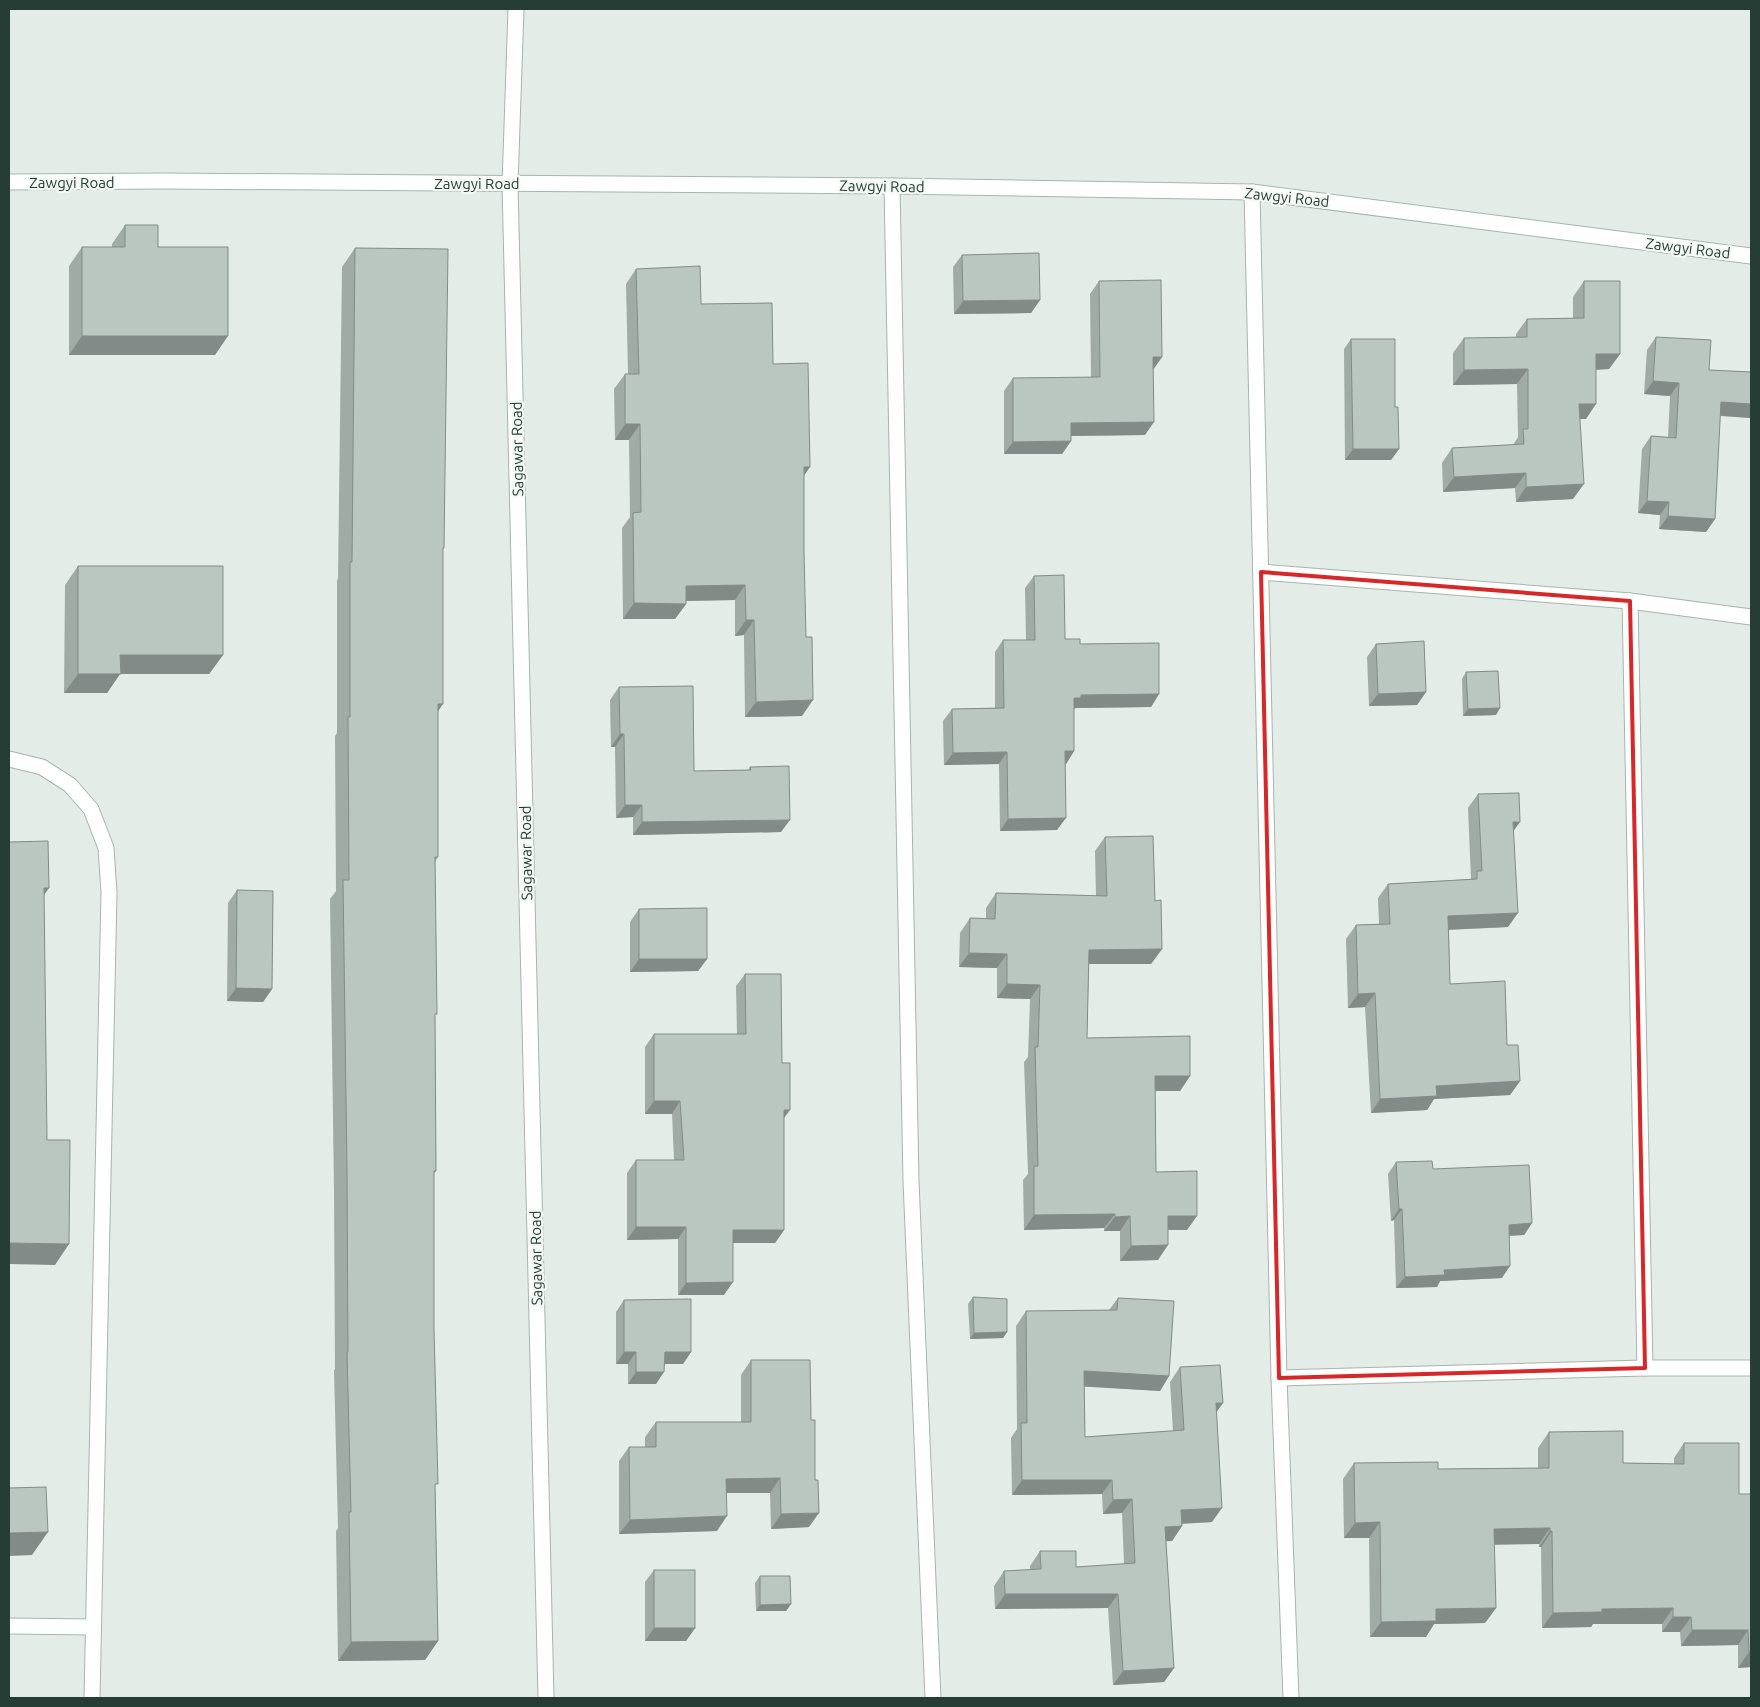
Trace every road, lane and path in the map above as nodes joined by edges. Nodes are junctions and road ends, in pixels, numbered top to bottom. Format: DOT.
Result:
graph roads {
  1 [pos="516,9"];
  2 [pos="9,182"];
  3 [pos="510,184"];
  4 [pos="892,186"];
  5 [pos="1252,192"];
  6 [pos="1751,256"];
  7 [pos="1261,572"];
  8 [pos="1630,601"];
  9 [pos="1751,617"];
  10 [pos="9,759"];
  11 [pos="1645,1368"];
  12 [pos="1751,1368"];
  13 [pos="1278,1378"];
  14 [pos="9,1626"];
  15 [pos="93,1627"];
  16 [pos="92,1698"];
  17 [pos="546,1698"];
  18 [pos="933,1698"];
  19 [pos="1291,1698"];
  1 -- 3 [label="street, Sagawar Road"];
  2 -- 3 [label="street, Zawgyi Road"];
  3 -- 4 [label="street, Zawgyi Road"];
  3 -- 17 [label="street, Sagawar Road"];
  4 -- 5 [label="street, Zawgyi Road"];
  4 -- 18 [label="street"];
  5 -- 6 [label="street, Zawgyi Road"];
  5 -- 7 [label="street"];
  7 -- 8 [label="street"];
  7 -- 13 [label="street"];
  8 -- 9 [label="street"];
  8 -- 11 [label="street"];
  10 -- 15 [label="street"];
  11 -- 12 [label="street"];
  11 -- 13 [label="street"];
  13 -- 19 [label="street"];
  14 -- 15 [label="street"];
  15 -- 16 [label="street"];
}
